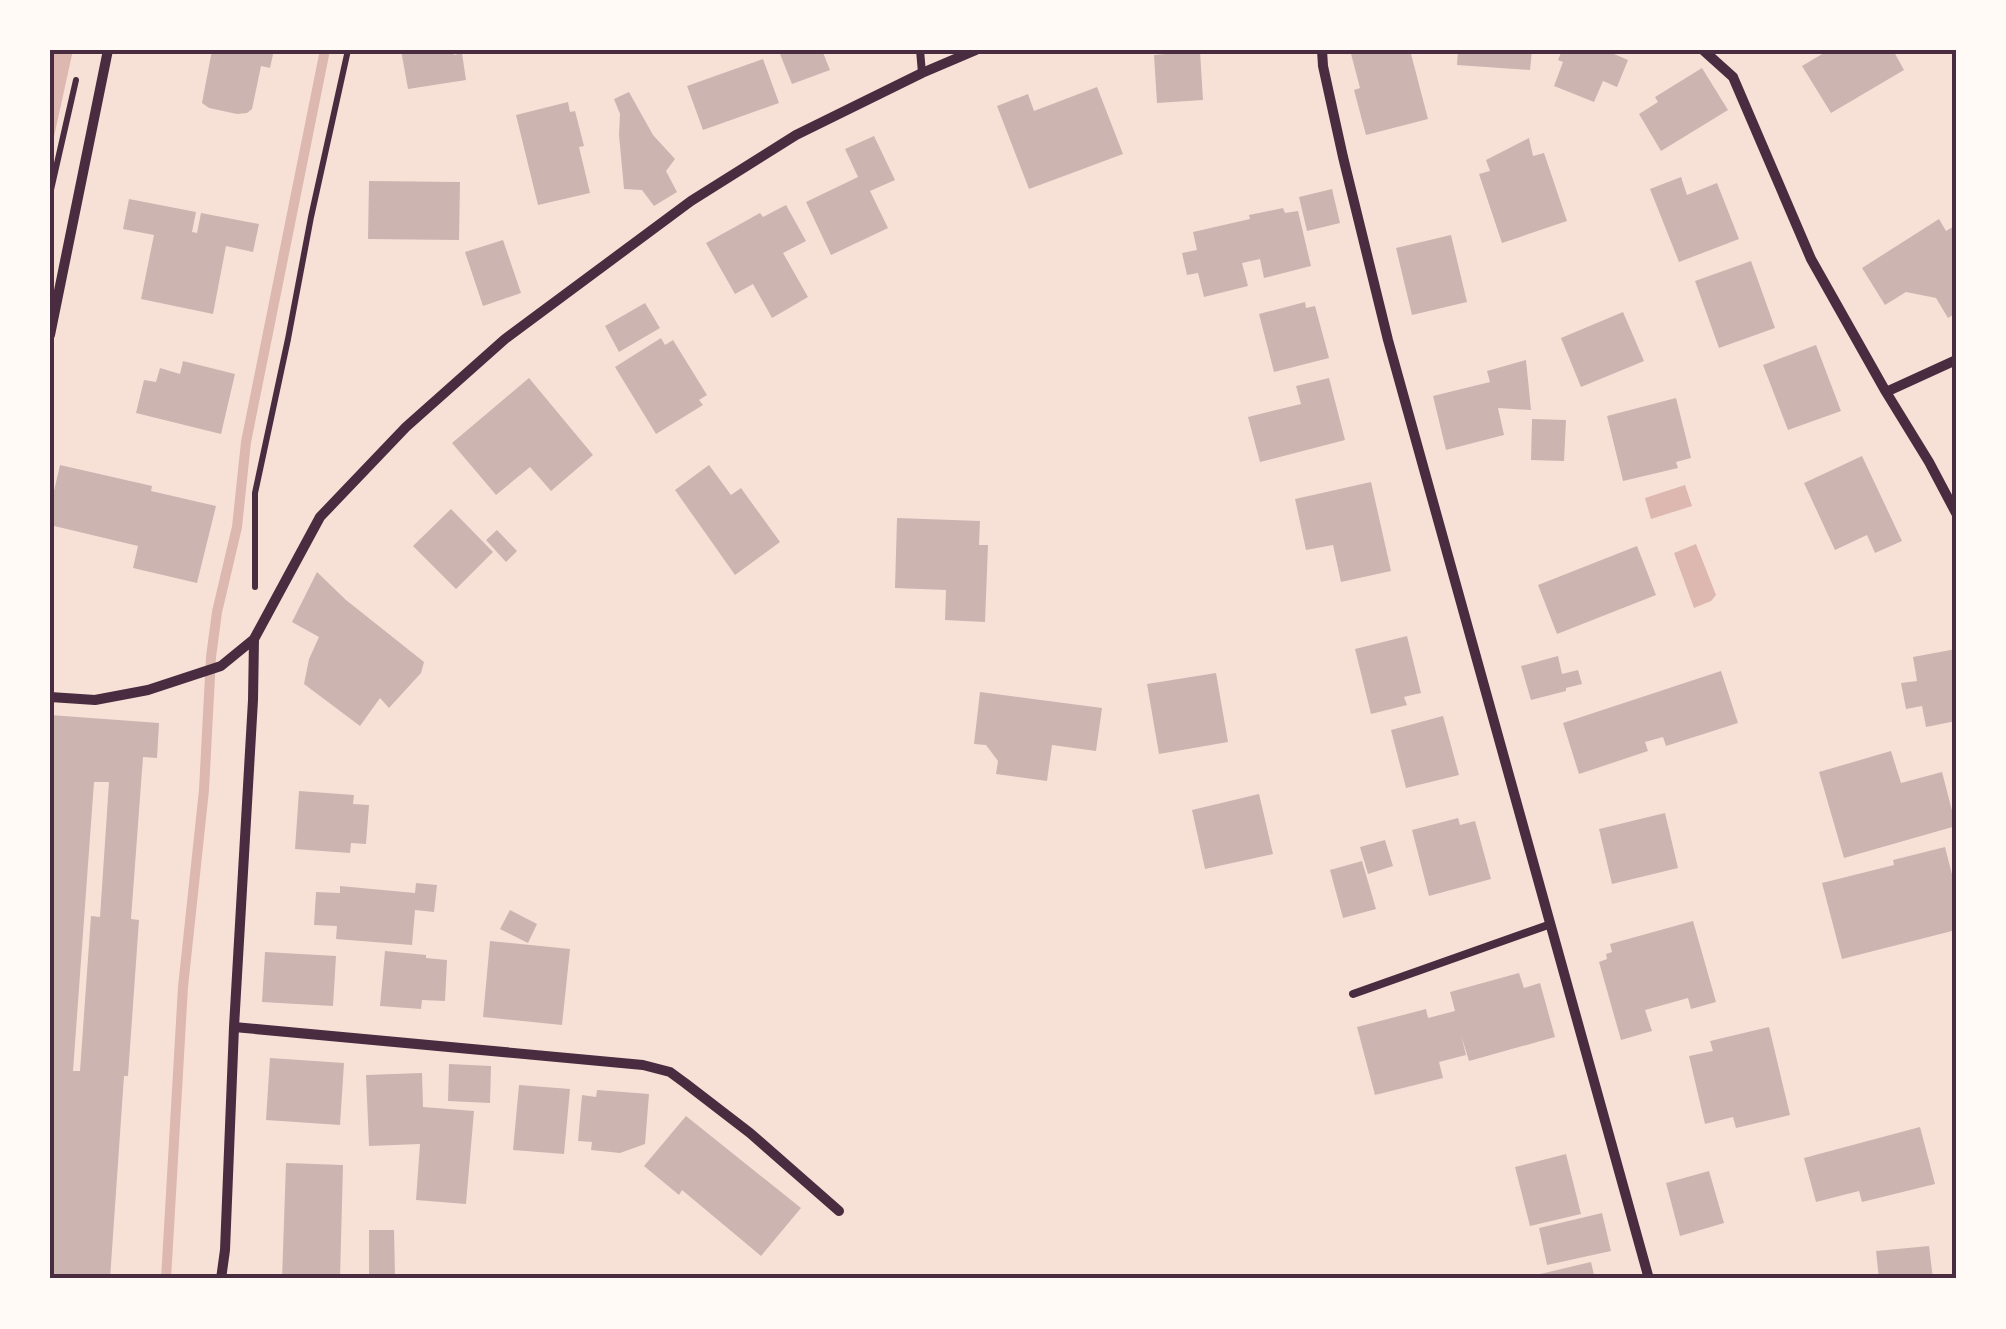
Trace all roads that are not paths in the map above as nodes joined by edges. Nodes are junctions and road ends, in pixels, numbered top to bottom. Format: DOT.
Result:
graph roads {
  1 [pos="108,50"];
  2 [pos="920,50"];
  3 [pos="976,50"];
  4 [pos="1322,50"];
  5 [pos="1702,50"];
  6 [pos="922,72"];
  7 [pos="50,335"];
  8 [pos="1956,360"];
  9 [pos="1886,392"];
  10 [pos="1956,513"];
  11 [pos="254,639"];
  12 [pos="50,697"];
  13 [pos="1551,924"];
  14 [pos="1353,994"];
  15 [pos="234,1027"];
  16 [pos="839,1211"];
  17 [pos="221,1279"];
  18 [pos="1649,1279"];
  1 -- 7 [label="street"];
  2 -- 6 [label="lane"];
  3 -- 6 [label="street"];
  4 -- 13 [label="street"];
  5 -- 9 [label="street"];
  6 -- 11 [label="street"];
  8 -- 9 [label="street"];
  9 -- 10 [label="street"];
  11 -- 12 [label="street"];
  11 -- 15 [label="street"];
  13 -- 14 [label="lane"];
  13 -- 18 [label="street"];
  15 -- 16 [label="street"];
  15 -- 17 [label="street"];
}
